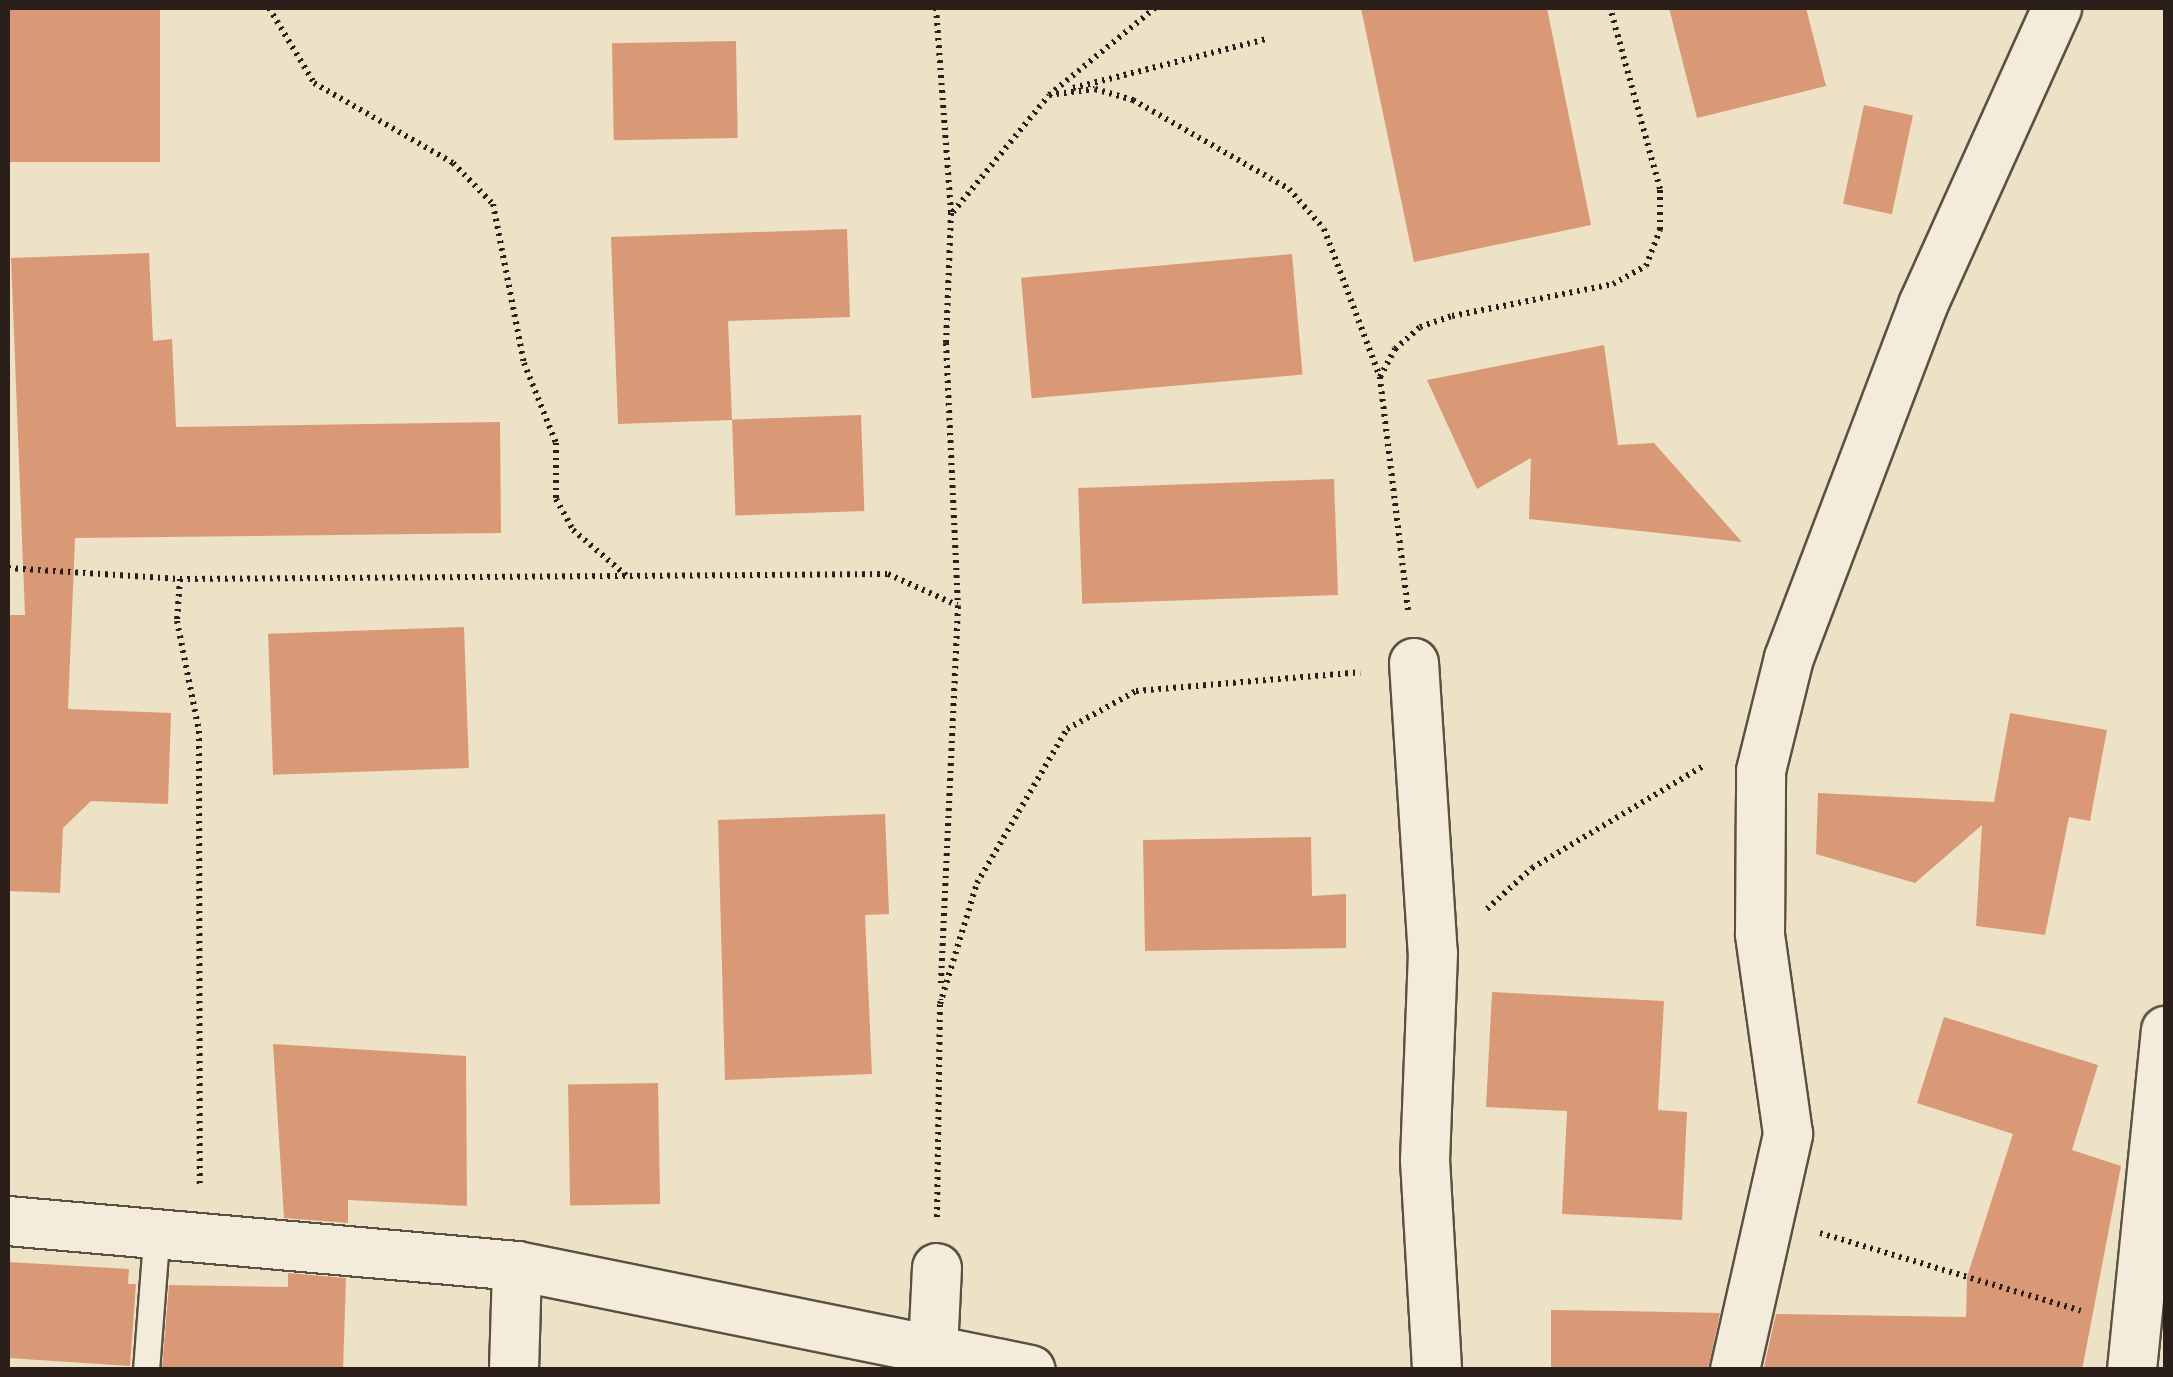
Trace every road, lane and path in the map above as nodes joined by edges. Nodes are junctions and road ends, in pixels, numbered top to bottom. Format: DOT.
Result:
graph roads {
  1 [pos="269,8"];
  2 [pos="936,8"];
  3 [pos="1155,8"];
  4 [pos="1610,8"];
  5 [pos="2057,8"];
  6 [pos="1266,39"];
  7 [pos="1049,94"];
  8 [pos="952,213"];
  9 [pos="1380,377"];
  10 [pos="8,568"];
  11 [pos="628,578"];
  12 [pos="180,579"];
  13 [pos="958,606"];
  14 [pos="1414,663"];
  15 [pos="1718,754"];
  16 [pos="1480,916"];
  17 [pos="940,1004"];
  18 [pos="2166,1031"];
  19 [pos="1768,1218"];
  20 [pos="8,1221"];
  21 [pos="178,1230"];
  22 [pos="517,1266"];
  23 [pos="936,1268"];
  24 [pos="2135,1350"];
  25 [pos="932,1357"];
  26 [pos="146,1370"];
  27 [pos="514,1370"];
  28 [pos="1032,1370"];
  29 [pos="1437,1370"];
  30 [pos="1735,1370"];
  1 -- 11 [label="path"];
  2 -- 8 [label="path"];
  3 -- 7 [label="path"];
  4 -- 9 [label="path"];
  5 -- 19 [label="street"];
  6 -- 7 [label="path"];
  7 -- 8 [label="path"];
  7 -- 9 [label="path"];
  8 -- 13 [label="path"];
  9 -- 14 [label="path"];
  10 -- 12 [label="path"];
  11 -- 12 [label="path"];
  11 -- 13 [label="path"];
  12 -- 21 [label="path"];
  13 -- 17 [label="path"];
  14 -- 17 [label="path"];
  14 -- 29 [label="street"];
  15 -- 16 [label="path"];
  17 -- 23 [label="path"];
  18 -- 24 [label="street"];
  19 -- 24 [label="path"];
  19 -- 30 [label="street"];
  20 -- 21 [label="street"];
  21 -- 22 [label="street"];
  21 -- 26 [label="lane"];
  22 -- 25 [label="street"];
  22 -- 27 [label="street"];
  23 -- 25 [label="street"];
  25 -- 28 [label="street"];
}
